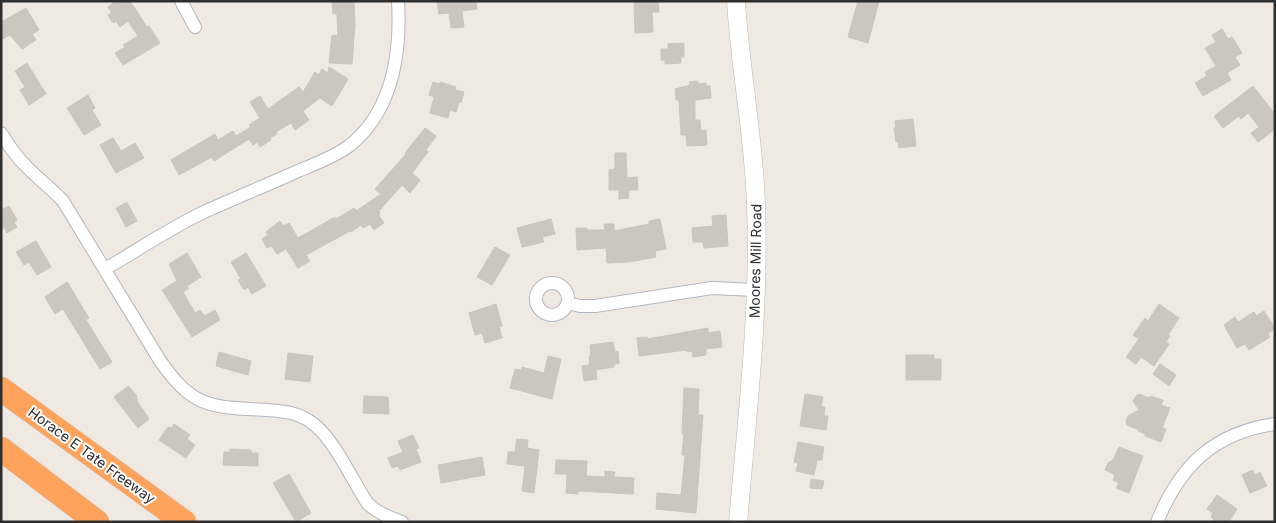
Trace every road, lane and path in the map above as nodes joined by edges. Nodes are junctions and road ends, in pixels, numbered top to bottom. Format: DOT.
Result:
graph roads {
  1 [pos="181,1"];
  2 [pos="398,1"];
  3 [pos="736,1"];
  4 [pos="195,26"];
  5 [pos="1,133"];
  6 [pos="105,269"];
  7 [pos="755,290"];
  8 [pos="568,303"];
  9 [pos="1,389"];
  10 [pos="1275,424"];
  11 [pos="1,449"];
  12 [pos="97,522"];
  13 [pos="184,522"];
  14 [pos="402,522"];
  15 [pos="738,522"];
  16 [pos="1157,522"];
  1 -- 4 [label="street"];
  2 -- 6 [label="street"];
  3 -- 7 [label="street, Moores Mill Road"];
  5 -- 6 [label="street"];
  6 -- 14 [label="street"];
  7 -- 8 [label="street"];
  7 -- 15 [label="street, Moores Mill Road"];
  9 -- 13 [label="highway, Horace E Tate Freeway"];
  10 -- 16 [label="street"];
  11 -- 12 [label="highway"];
}
